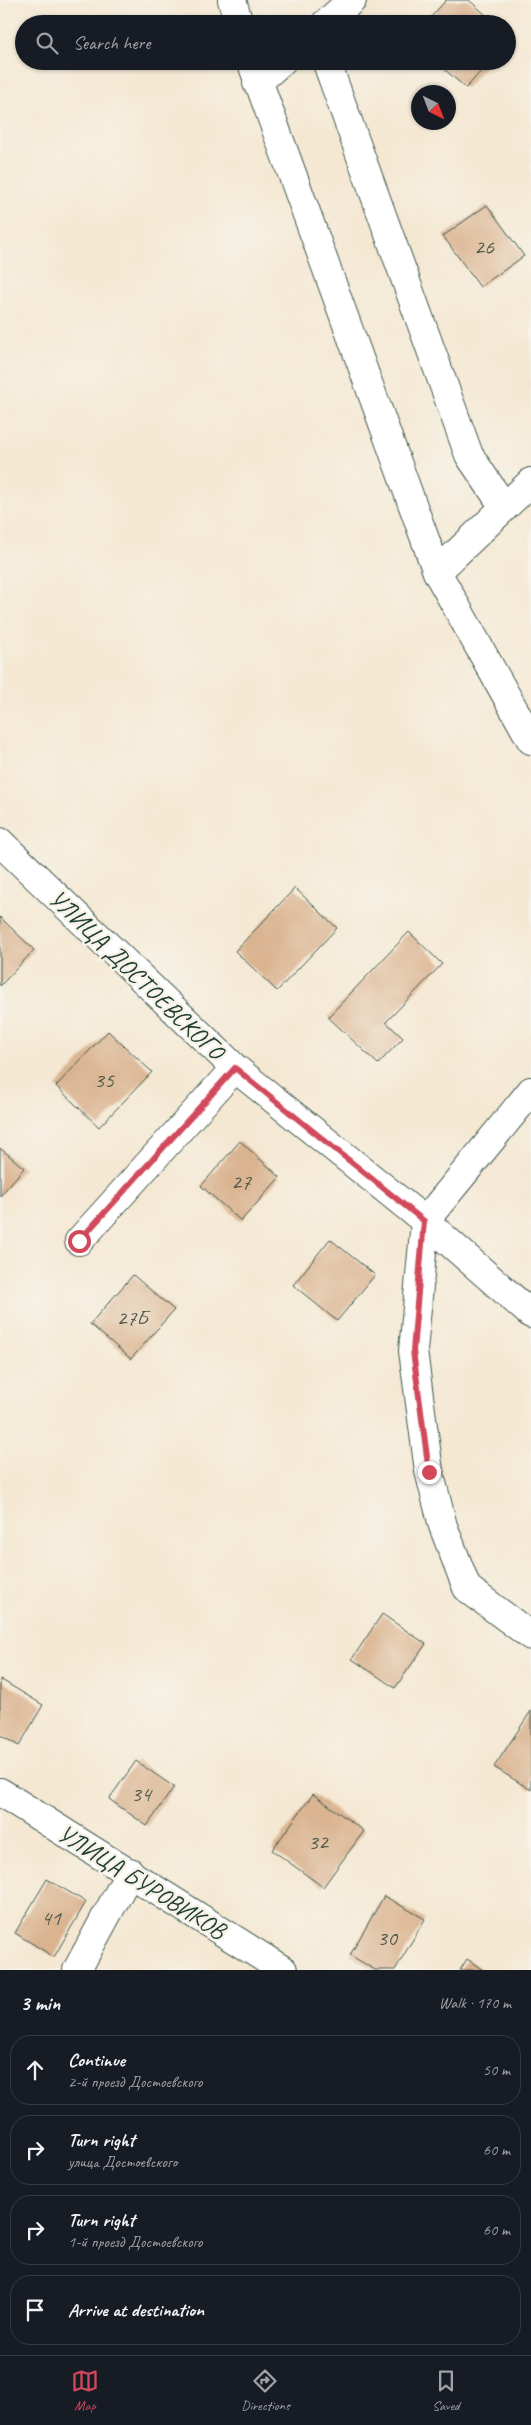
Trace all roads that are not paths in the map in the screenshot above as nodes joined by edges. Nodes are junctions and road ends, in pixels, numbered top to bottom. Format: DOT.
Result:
graph roads {
  1 [pos="232,0"];
  2 [pos="352,0"];
  3 [pos="236,15"];
  4 [pos="329,15"];
  5 [pos="329,70"];
  6 [pos="254,72"];
  7 [pos="531,482"];
  8 [pos="504,507"];
  9 [pos="437,572"];
  10 [pos="531,740"];
  11 [pos="0,842"];
  12 [pos="235,1068"];
  13 [pos="531,1091"];
  14 [pos="424,1221"];
  15 [pos="79,1241"];
  16 [pos="531,1314"];
  17 [pos="531,1636"];
  18 [pos="0,1792"];
  19 [pos="130,1872"];
  20 [pos="77,1970"];
  21 [pos="283,1970"];
  1 -- 3 [label="street"];
  2 -- 4 [label="street"];
  5 -- 8 [label="street"];
  6 -- 9 [label="street"];
  7 -- 8 [label="street"];
  8 -- 9 [label="street"];
  9 -- 10 [label="street"];
  11 -- 12 [label="street, УЛИЦА ДОСТОЕВСКОГО"];
  12 -- 14 [label="street, УЛИЦА ДОСТОЕВСКОГО"];
  12 -- 15 [label="street"];
  13 -- 14 [label="street"];
  14 -- 16 [label="street, УЛИЦА ДОСТОЕВСКОГО"];
  14 -- 17 [label="street"];
  18 -- 19 [label="street, УЛИЦА БУРОВИКОВ"];
  19 -- 20 [label="street"];
  19 -- 21 [label="street, УЛИЦА БУРОВИКОВ"];
}
